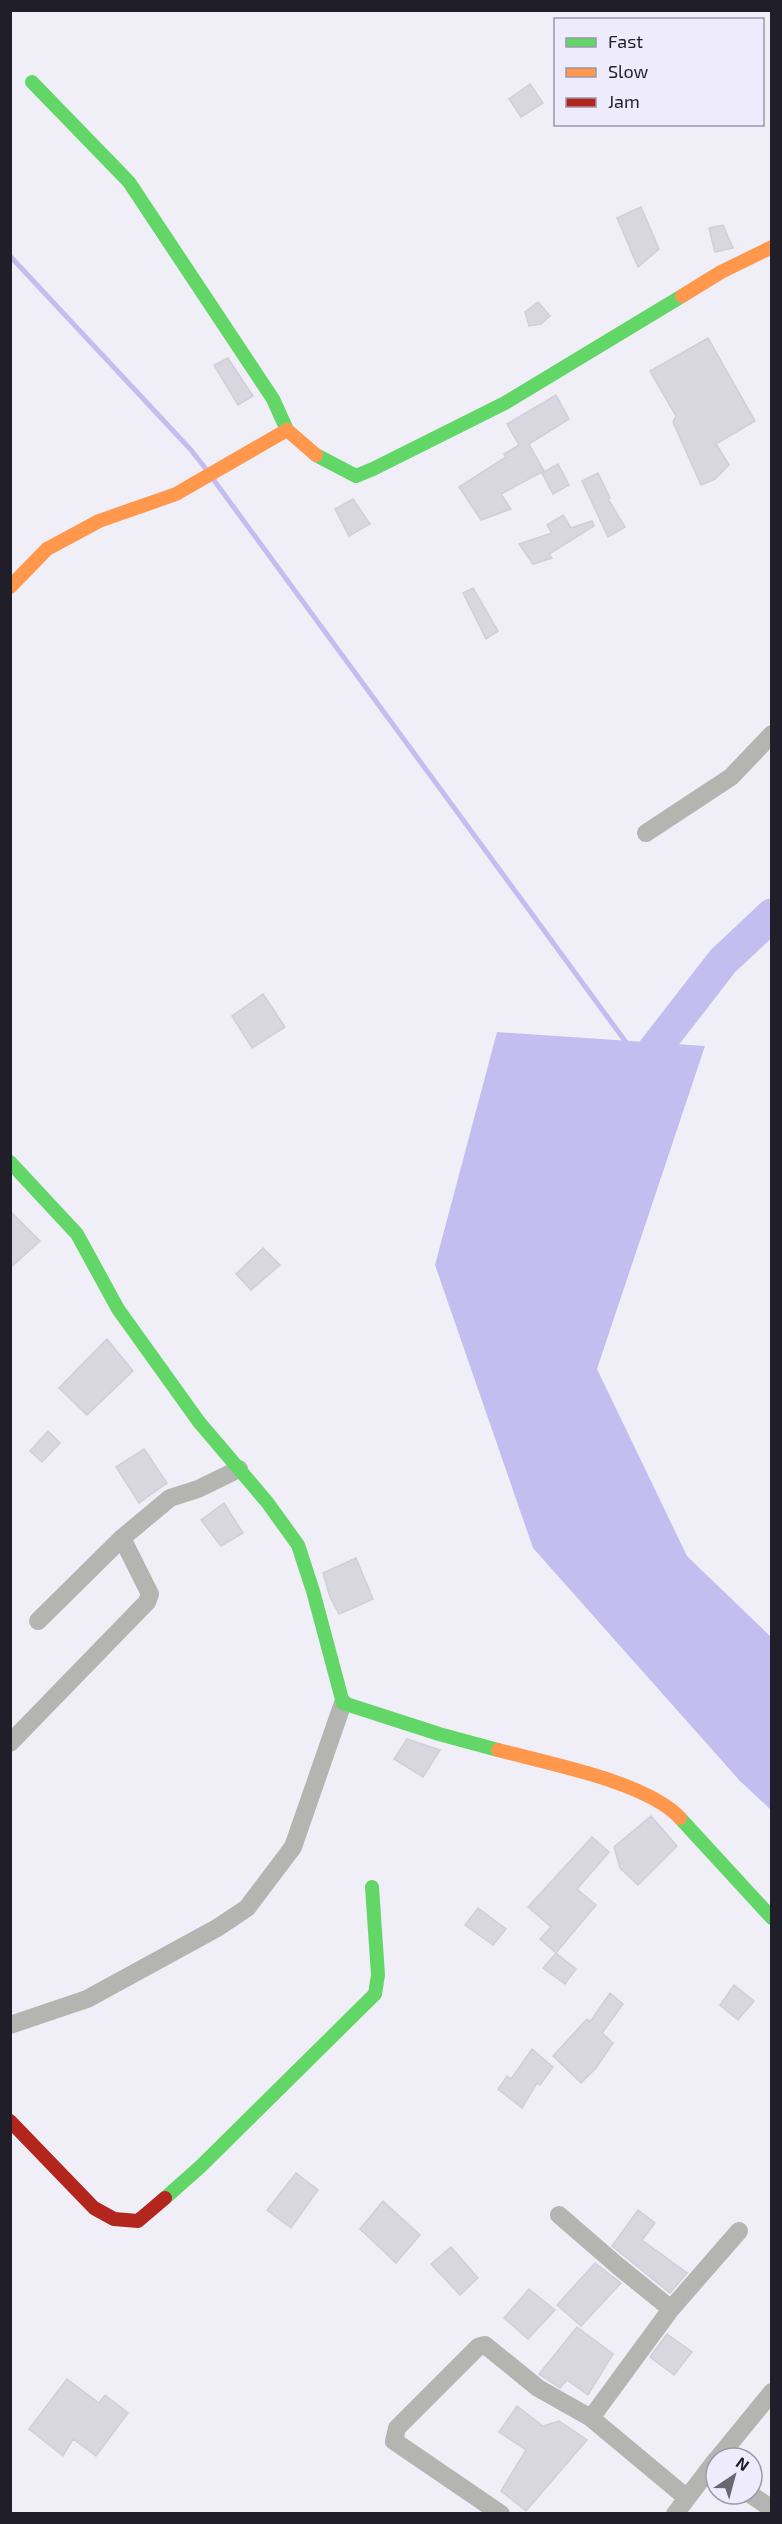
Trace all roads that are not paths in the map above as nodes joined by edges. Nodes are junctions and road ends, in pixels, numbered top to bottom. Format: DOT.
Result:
graph roads {
  1 [pos="32,82"];
  2 [pos="771,247"];
  3 [pos="287,430"];
  4 [pos="10,587"];
  5 [pos="771,734"];
  6 [pos="646,833"];
  7 [pos="10,1162"];
  8 [pos="239,1469"];
  9 [pos="122,1538"];
  10 [pos="38,1621"];
  11 [pos="343,1703"];
  12 [pos="10,1743"];
  13 [pos="372,1887"];
  14 [pos="771,1918"];
  15 [pos="10,2025"];
  16 [pos="10,2121"];
  17 [pos="559,2215"];
  18 [pos="739,2231"];
  19 [pos="671,2308"];
  20 [pos="771,2392"];
  21 [pos="591,2418"];
  22 [pos="728,2446"];
  23 [pos="704,2477"];
  24 [pos="687,2498"];
  25 [pos="501,2514"];
  26 [pos="675,2514"];
  1 -- 3 [label="street"];
  2 -- 3 [label="street"];
  3 -- 4 [label="street"];
  5 -- 6 [label="street"];
  7 -- 8 [label="street"];
  8 -- 9 [label="street"];
  8 -- 11 [label="street"];
  9 -- 10 [label="street"];
  9 -- 12 [label="street"];
  11 -- 14 [label="street"];
  11 -- 15 [label="street"];
  13 -- 16 [label="street"];
  17 -- 19 [label="street"];
  18 -- 19 [label="street"];
  19 -- 21 [label="street"];
  20 -- 22 [label="street"];
  21 -- 24 [label="street"];
  21 -- 25 [label="street"];
  23 -- 24 [label="street"];
  24 -- 26 [label="street"];
}
